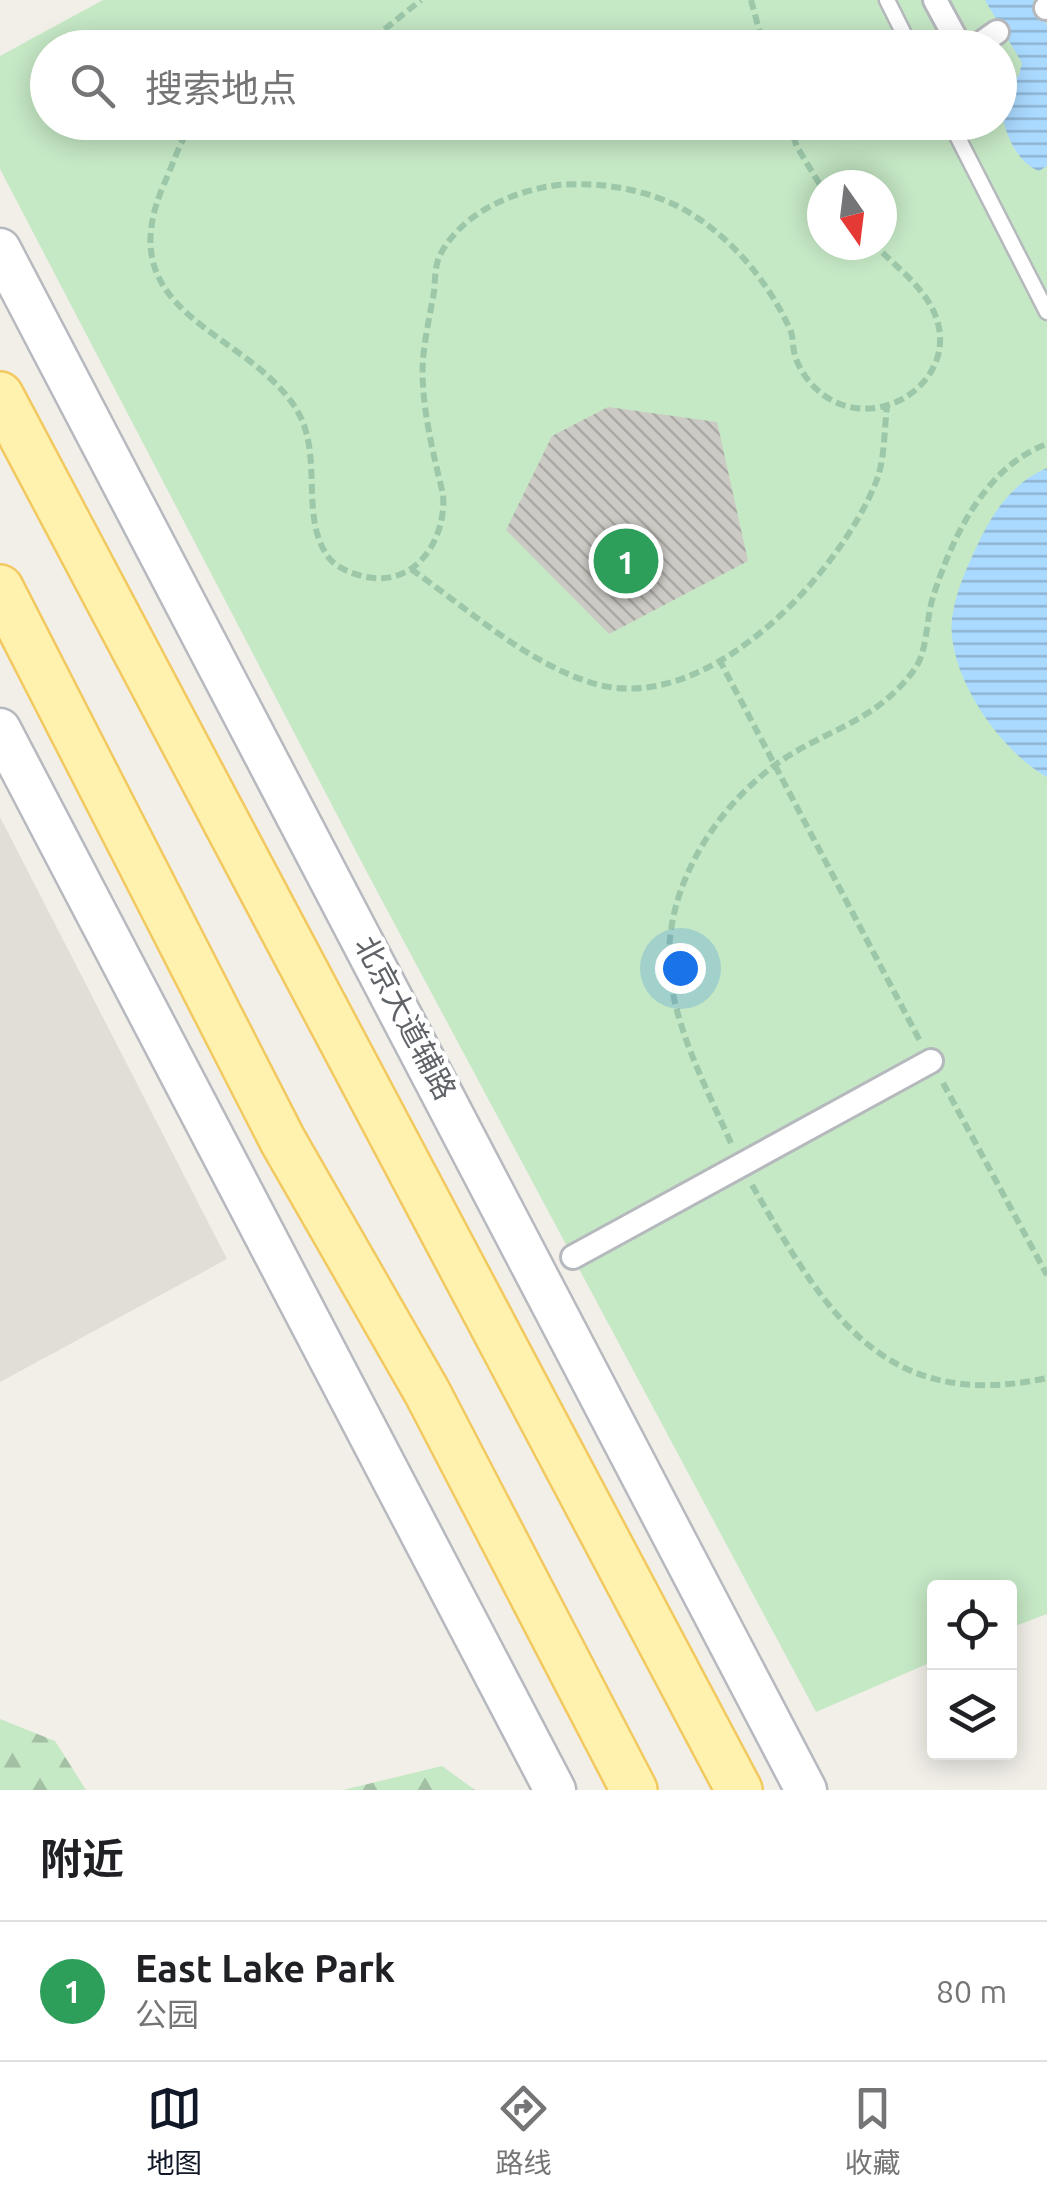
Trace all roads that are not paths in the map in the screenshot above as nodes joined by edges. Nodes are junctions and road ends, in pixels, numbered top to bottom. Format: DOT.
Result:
graph roads {
  1 [pos="886,0"];
  2 [pos="936,0"];
  3 [pos="902,30"];
  4 [pos="952,30"];
  5 [pos="959,140"];
  6 [pos="0,248"];
  7 [pos="1047,312"];
  8 [pos="0,395"];
  9 [pos="0,588"];
  10 [pos="0,729"];
  11 [pos="931,1062"];
  12 [pos="573,1257"];
  13 [pos="555,1790"];
  14 [pos="634,1790"];
  15 [pos="739,1790"];
  16 [pos="806,1790"];
  1 -- 3 [label="lane"];
  2 -- 4 [label="street"];
  5 -- 7 [label="lane"];
  6 -- 16 [label="main road, 北京大道辅路"];
  8 -- 15 [label="main road"];
  9 -- 14 [label="main road"];
  10 -- 13 [label="main road"];
  11 -- 12 [label="street"];
}
